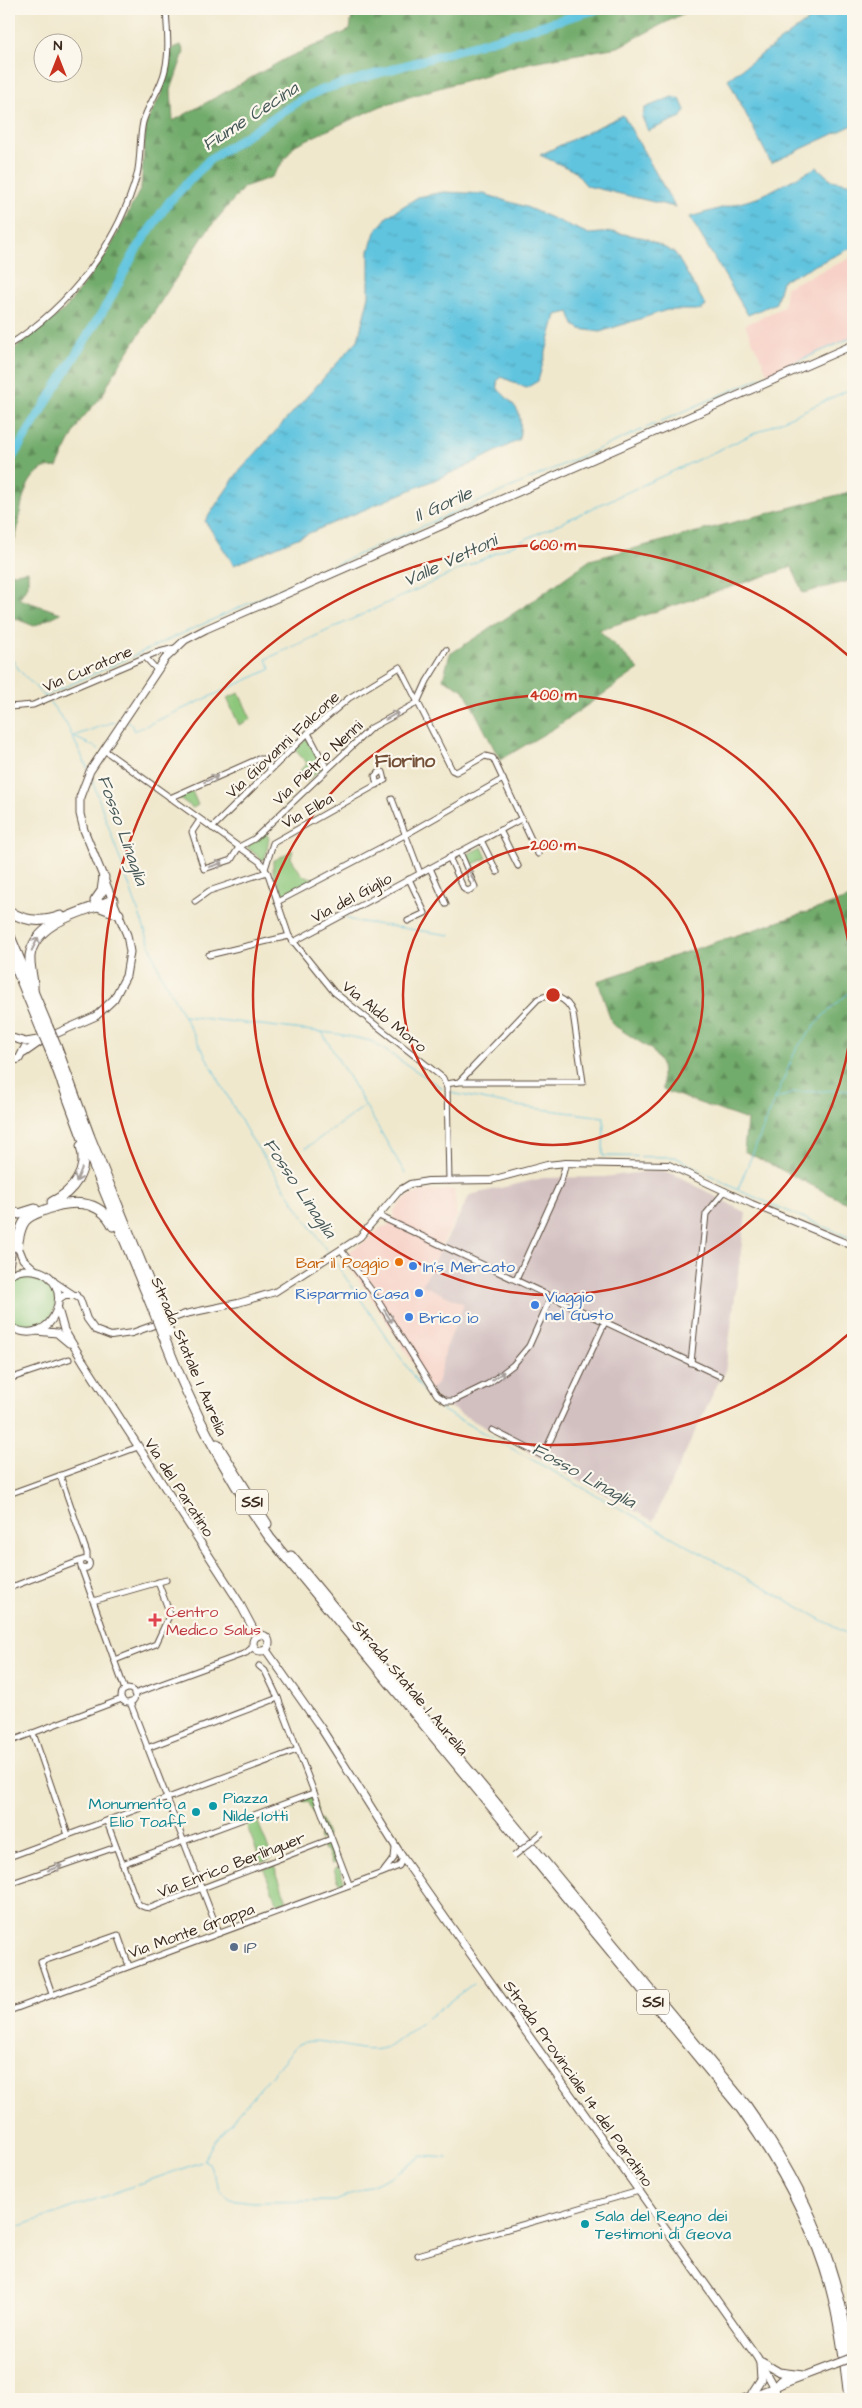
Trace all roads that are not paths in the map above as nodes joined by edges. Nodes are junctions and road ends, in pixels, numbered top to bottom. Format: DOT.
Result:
graph roads {
  1 [pos="166,9"];
  2 [pos="9,345"];
  3 [pos="853,345"];
  4 [pos="175,648"];
  5 [pos="446,650"];
  6 [pos="145,657"];
  7 [pos="157,670"];
  8 [pos="417,703"];
  9 [pos="11,707"];
  10 [pos="308,733"];
  11 [pos="104,750"];
  12 [pos="270,769"];
  13 [pos="327,769"];
  14 [pos="503,778"];
  15 [pos="377,785"];
  16 [pos="170,798"];
  17 [pos="392,799"];
  18 [pos="521,818"];
  19 [pos="200,820"];
  20 [pos="212,828"];
  21 [pos="500,830"];
  22 [pos="405,835"];
  23 [pos="481,840"];
  24 [pos="239,847"];
  25 [pos="460,852"];
  26 [pos="538,854"];
  27 [pos="450,857"];
  28 [pos="518,866"];
  29 [pos="430,868"];
  30 [pos="266,870"];
  31 [pos="497,872"];
  32 [pos="420,873"];
  33 [pos="104,877"];
  34 [pos="409,879"];
  35 [pos="112,897"];
  36 [pos="195,901"];
  37 [pos="277,902"];
  38 [pos="96,904"];
  39 [pos="446,904"];
  40 [pos="9,911"];
  41 [pos="119,914"];
  42 [pos="408,921"];
  43 [pos="9,934"];
  44 [pos="289,936"];
  45 [pos="293,942"];
  46 [pos="9,951"];
  47 [pos="209,955"];
  48 [pos="33,991"];
  49 [pos="45,1028"];
  50 [pos="9,1038"];
  51 [pos="44,1039"];
  52 [pos="21,1040"];
  53 [pos="53,1049"];
  54 [pos="24,1053"];
  55 [pos="9,1061"];
  56 [pos="460,1082"];
  57 [pos="446,1084"];
  58 [pos="83,1139"];
  59 [pos="566,1163"];
  60 [pos="450,1181"];
  61 [pos="725,1191"];
  62 [pos="9,1209"];
  63 [pos="379,1216"];
  64 [pos="9,1225"];
  65 [pos="13,1246"];
  66 [pos="853,1246"];
  67 [pos="128,1248"];
  68 [pos="340,1252"];
  69 [pos="9,1267"];
  70 [pos="36,1270"];
  71 [pos="9,1276"];
  72 [pos="47,1276"];
  73 [pos="516,1280"];
  74 [pos="77,1295"];
  75 [pos="551,1296"];
  76 [pos="59,1299"];
  77 [pos="58,1309"];
  78 [pos="159,1315"];
  79 [pos="605,1322"];
  80 [pos="9,1326"];
  81 [pos="17,1330"];
  82 [pos="36,1331"];
  83 [pos="9,1333"];
  84 [pos="166,1333"];
  85 [pos="79,1353"];
  86 [pos="69,1359"];
  87 [pos="691,1363"];
  88 [pos="720,1376"];
  89 [pos="9,1378"];
  90 [pos="492,1430"];
  91 [pos="138,1447"];
  92 [pos="60,1475"];
  93 [pos="9,1494"];
  94 [pos="81,1563"];
  95 [pos="166,1580"];
  96 [pos="158,1582"];
  97 [pos="88,1585"];
  98 [pos="9,1588"];
  99 [pos="93,1601"];
  100 [pos="257,1636"];
  101 [pos="253,1647"];
  102 [pos="266,1650"];
  103 [pos="114,1660"];
  104 [pos="259,1666"];
  105 [pos="125,1690"];
  106 [pos="134,1694"];
  107 [pos="278,1698"];
  108 [pos="122,1699"];
  109 [pos="130,1702"];
  110 [pos="33,1733"];
  111 [pos="9,1742"];
  112 [pos="147,1748"];
  113 [pos="297,1750"];
  114 [pos="313,1792"];
  115 [pos="167,1799"];
  116 [pos="107,1822"];
  117 [pos="542,1833"];
  118 [pos="68,1835"];
  119 [pos="331,1838"];
  120 [pos="183,1841"];
  121 [pos="395,1845"];
  122 [pos="116,1847"];
  123 [pos="514,1856"];
  124 [pos="9,1857"];
  125 [pos="403,1858"];
  126 [pos="122,1864"];
  127 [pos="392,1866"];
  128 [pos="413,1872"];
  129 [pos="9,1884"];
  130 [pos="349,1884"];
  131 [pos="201,1888"];
  132 [pos="219,1933"];
  133 [pos="129,1966"];
  134 [pos="52,1994"];
  135 [pos="9,2011"];
  136 [pos="639,2191"];
  137 [pos="418,2256"];
  138 [pos="757,2357"];
  139 [pos="853,2357"];
  140 [pos="808,2374"];
  141 [pos="790,2375"];
  142 [pos="853,2380"];
  143 [pos="775,2387"];
  144 [pos="752,2398"];
  145 [pos="769,2399"];
  146 [pos="780,2399"];
  147 [pos="849,2399"];
  1 -- 2 [label="street"];
  3 -- 4 [label="main road"];
  4 -- 6 [label="street, Via Curatone"];
  4 -- 7 [label="main road"];
  5 -- 8 [label="street"];
  6 -- 7 [label="street, Via Curatone"];
  6 -- 9 [label="street, Via Curatone"];
  7 -- 11 [label="main road"];
  8 -- 10 [label="street, Via Giovanni Falcone"];
  13 -- 8 [label="street, Via Pietro Nenni, one-way"];
  8 -- 14 [label="street"];
  10 -- 12 [label="street, Via Giovanni Falcone"];
  10 -- 13 [label="street"];
  11 -- 16 [label="street"];
  11 -- 33 [label="main road"];
  16 -- 12 [label="street, one-way"];
  12 -- 20 [label="street, Via Giovanni Falcone"];
  13 -- 24 [label="street, Via Pietro Nenni"];
  14 -- 18 [label="street"];
  14 -- 22 [label="street"];
  15 -- 30 [label="street, Via Elba"];
  16 -- 19 [label="street"];
  17 -- 22 [label="street"];
  18 -- 21 [label="street, Via del Giglio"];
  18 -- 26 [label="street"];
  19 -- 20 [label="street"];
  19 -- 24 [label="street, Via Pietro Nenni, one-way"];
  20 -- 24 [label="street"];
  21 -- 23 [label="street, Via del Giglio"];
  21 -- 28 [label="street"];
  22 -- 32 [label="street"];
  22 -- 37 [label="street"];
  23 -- 25 [label="street, Via del Giglio"];
  23 -- 31 [label="street"];
  24 -- 30 [label="street"];
  25 -- 27 [label="street, Via del Giglio"];
  27 -- 25 [label="street, one-way"];
  27 -- 29 [label="street, Via del Giglio"];
  29 -- 32 [label="street, Via del Giglio"];
  29 -- 39 [label="street"];
  30 -- 36 [label="street"];
  30 -- 37 [label="street, Via Aldo Moro"];
  32 -- 34 [label="street, Via del Giglio"];
  33 -- 35 [label="main road"];
  33 -- 38 [label="highway"];
  34 -- 42 [label="street"];
  34 -- 45 [label="street, Via del Giglio"];
  35 -- 38 [label="highway"];
  35 -- 41 [label="main road"];
  37 -- 44 [label="street, Via Aldo Moro"];
  38 -- 40 [label="highway"];
  38 -- 41 [label="highway"];
  48 -- 38 [label="highway, one-way"];
  41 -- 51 [label="main road"];
  43 -- 48 [label="highway, Strada Statale 1 Aurelia / SS1"];
  44 -- 45 [label="street, Via Aldo Moro"];
  44 -- 47 [label="street"];
  45 -- 57 [label="street, Via Aldo Moro"];
  46 -- 49 [label="highway, Strada Statale 1 Aurelia / SS1"];
  48 -- 49 [label="highway, Strada Statale 1 Aurelia / SS1"];
  49 -- 53 [label="highway, Strada Statale 1 Aurelia / SS1, bridge"];
  50 -- 52 [label="main road"];
  51 -- 52 [label="main road"];
  51 -- 54 [label="main road"];
  52 -- 54 [label="main road"];
  53 -- 58 [label="highway, Strada Statale 1 Aurelia / SS1"];
  53 -- 78 [label="highway, Strada Statale 1 Aurelia / SS1"];
  54 -- 55 [label="main road"];
  56 -- 56 [label="street"];
  56 -- 57 [label="street"];
  57 -- 60 [label="street"];
  58 -- 62 [label="highway, one-way"];
  58 -- 67 [label="highway, Strada Statale 1 Aurelia / SS1"];
  59 -- 60 [label="street"];
  59 -- 61 [label="street"];
  59 -- 73 [label="street"];
  60 -- 63 [label="street"];
  61 -- 66 [label="street"];
  61 -- 87 [label="street"];
  63 -- 68 [label="street"];
  63 -- 73 [label="street"];
  64 -- 65 [label="main road"];
  65 -- 67 [label="highway"];
  65 -- 69 [label="main road"];
  65 -- 70 [label="main road"];
  67 -- 78 [label="highway, Strada Statale 1 Aurelia / SS1"];
  68 -- 74 [label="street"];
  68 -- 75 [label="street, one-way"];
  70 -- 71 [label="main road"];
  70 -- 72 [label="main road"];
  72 -- 74 [label="street"];
  72 -- 76 [label="main road"];
  73 -- 75 [label="street"];
  74 -- 76 [label="street"];
  75 -- 79 [label="street"];
  76 -- 77 [label="main road"];
  77 -- 82 [label="main road"];
  77 -- 85 [label="main road"];
  78 -- 84 [label="highway, Strada Statale 1 Aurelia / SS1, bridge"];
  79 -- 87 [label="street"];
  79 -- 90 [label="street"];
  80 -- 81 [label="main road"];
  81 -- 82 [label="main road"];
  81 -- 83 [label="main road"];
  82 -- 85 [label="main road"];
  84 -- 142 [label="highway, Strada Statale 1 Aurelia / SS1"];
  84 -- 147 [label="highway, Strada Statale 1 Aurelia / SS1"];
  85 -- 91 [label="main road, Via del Paratino"];
  86 -- 89 [label="street"];
  87 -- 88 [label="street"];
  91 -- 92 [label="street"];
  91 -- 100 [label="main road, Via del Paratino"];
  92 -- 93 [label="street"];
  92 -- 94 [label="street"];
  94 -- 97 [label="street"];
  94 -- 97 [label="street"];
  94 -- 98 [label="street"];
  95 -- 96 [label="street"];
  96 -- 99 [label="street"];
  96 -- 103 [label="street"];
  97 -- 99 [label="street"];
  99 -- 103 [label="street"];
  100 -- 101 [label="main road"];
  100 -- 102 [label="main road"];
  101 -- 102 [label="main road"];
  101 -- 106 [label="street"];
  102 -- 121 [label="main road"];
  103 -- 105 [label="street"];
  104 -- 107 [label="street"];
  105 -- 106 [label="street"];
  105 -- 108 [label="street"];
  106 -- 109 [label="street"];
  107 -- 112 [label="street"];
  107 -- 113 [label="street"];
  108 -- 109 [label="street"];
  108 -- 110 [label="street"];
  109 -- 112 [label="street"];
  110 -- 111 [label="street"];
  110 -- 118 [label="street"];
  112 -- 115 [label="street"];
  113 -- 114 [label="street"];
  113 -- 115 [label="street"];
  114 -- 119 [label="street"];
  114 -- 120 [label="street"];
  115 -- 116 [label="street"];
  115 -- 120 [label="street"];
  116 -- 118 [label="street"];
  116 -- 122 [label="street, Via Enrico Berlinguer"];
  117 -- 123 [label="street, bridge"];
  118 -- 124 [label="street"];
  119 -- 130 [label="street"];
  119 -- 131 [label="street, Via Enrico Berlinguer"];
  120 -- 126 [label="street"];
  120 -- 131 [label="street"];
  121 -- 125 [label="main road"];
  121 -- 127 [label="street"];
  122 -- 126 [label="street, Via Enrico Berlinguer"];
  129 -- 122 [label="street, one-way"];
  125 -- 127 [label="street, Via Monte Grappa"];
  125 -- 128 [label="main road, Strada Provinciale 14 del Paratino"];
  126 -- 131 [label="street, Via Enrico Berlinguer"];
  127 -- 128 [label="street"];
  127 -- 130 [label="street, Via Monte Grappa"];
  128 -- 136 [label="main road, Strada Provinciale 14 del Paratino"];
  130 -- 132 [label="street, Via Monte Grappa"];
  131 -- 132 [label="street"];
  132 -- 133 [label="street, Via Monte Grappa"];
  133 -- 134 [label="street, Via Monte Grappa"];
  133 -- 134 [label="street"];
  134 -- 135 [label="street, Via Monte Grappa"];
  136 -- 137 [label="street"];
  136 -- 138 [label="main road, Strada Provinciale 14 del Paratino"];
  138 -- 141 [label="main road"];
  138 -- 143 [label="main road, Strada Provinciale 14 del Paratino"];
  138 -- 144 [label="main road"];
  139 -- 140 [label="main road, bridge"];
  140 -- 141 [label="main road"];
  140 -- 143 [label="main road"];
  141 -- 143 [label="main road"];
  143 -- 144 [label="main road"];
  143 -- 146 [label="main road, Strada Provinciale 14 del Paratino"];
  144 -- 145 [label="main road"];
}
